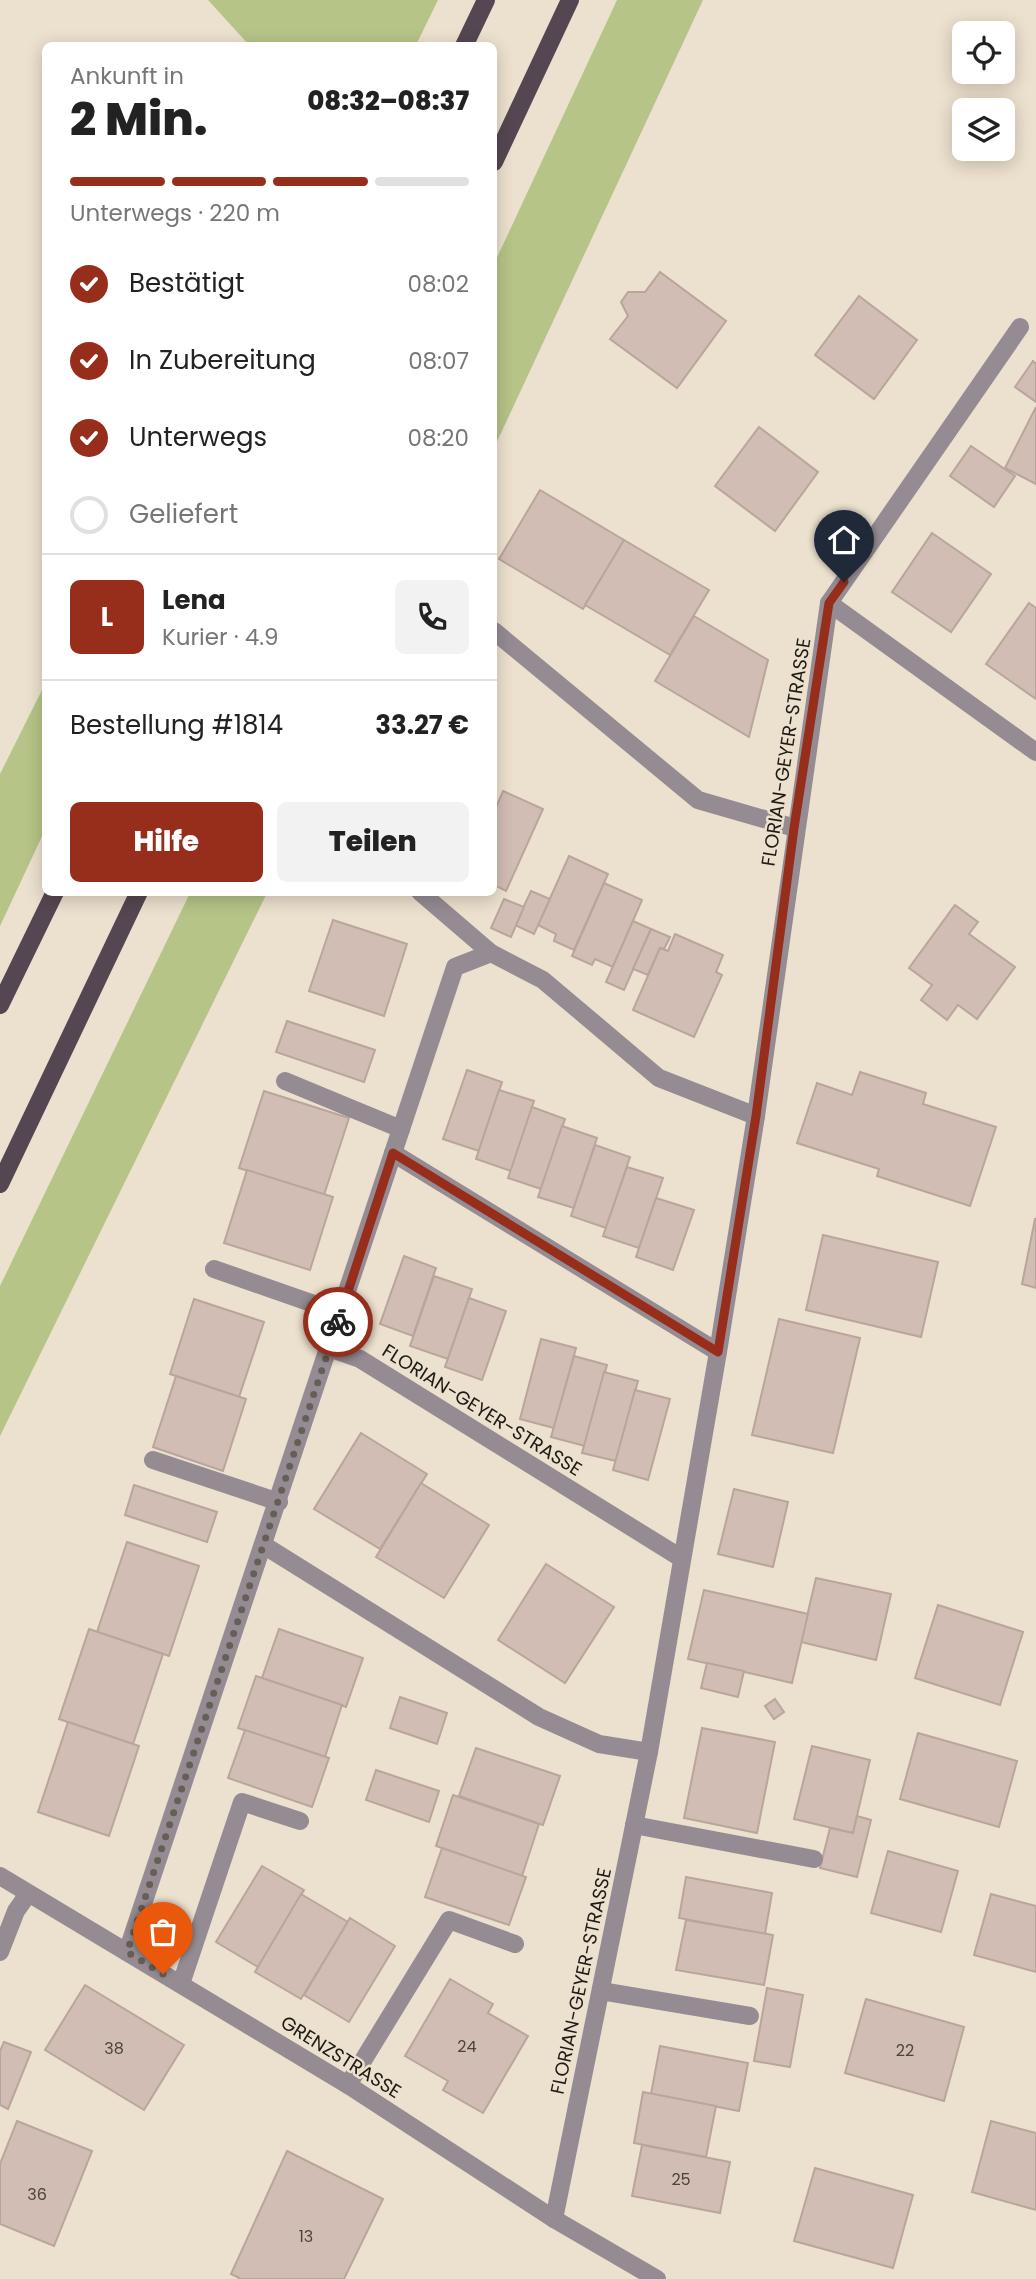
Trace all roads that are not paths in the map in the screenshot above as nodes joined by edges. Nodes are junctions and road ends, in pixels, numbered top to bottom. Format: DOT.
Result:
graph roads {
  1 [pos="486,0"];
  2 [pos="570,0"];
  3 [pos="466,42"];
  4 [pos="497,157"];
  5 [pos="1020,327"];
  6 [pos="829,603"];
  7 [pos="497,633"];
  8 [pos="1036,752"];
  9 [pos="794,828"];
  10 [pos="53,896"];
  11 [pos="137,896"];
  12 [pos="425,896"];
  13 [pos="491,953"];
  14 [pos="0,1004"];
  15 [pos="285,1081"];
  16 [pos="756,1116"];
  17 [pos="401,1129"];
  18 [pos="393,1153"];
  19 [pos="0,1184"];
  20 [pos="214,1269"];
  21 [pos="340,1313"];
  22 [pos="329,1348"];
  23 [pos="718,1352"];
  24 [pos="153,1460"];
  25 [pos="279,1502"];
  26 [pos="265,1546"];
  27 [pos="681,1558"];
  28 [pos="649,1752"];
  29 [pos="300,1821"];
  30 [pos="634,1825"];
  31 [pos="814,1858"];
  32 [pos="0,1876"];
  33 [pos="27,1894"];
  34 [pos="514,1944"];
  35 [pos="0,1952"];
  36 [pos="127,1952"];
  37 [pos="181,1984"];
  38 [pos="601,1991"];
  39 [pos="750,2016"];
  40 [pos="348,2085"];
  41 [pos="554,2219"];
  42 [pos="657,2279"];
  1 -- 3 [label="main road"];
  2 -- 4 [label="main road"];
  5 -- 6 [label="street, FLORIAN-GEYER-STRASSE"];
  6 -- 8 [label="street"];
  6 -- 9 [label="street, FLORIAN-GEYER-STRASSE"];
  7 -- 9 [label="street"];
  9 -- 16 [label="street, FLORIAN-GEYER-STRASSE"];
  10 -- 14 [label="main road"];
  11 -- 19 [label="main road"];
  12 -- 13 [label="street"];
  13 -- 16 [label="street"];
  13 -- 17 [label="street"];
  15 -- 17 [label="street"];
  16 -- 23 [label="street, FLORIAN-GEYER-STRASSE"];
  17 -- 18 [label="street"];
  18 -- 21 [label="street"];
  18 -- 23 [label="street"];
  20 -- 21 [label="street"];
  21 -- 22 [label="street"];
  22 -- 25 [label="street"];
  22 -- 27 [label="street, FLORIAN-GEYER-STRASSE"];
  23 -- 27 [label="street, FLORIAN-GEYER-STRASSE"];
  24 -- 25 [label="street"];
  25 -- 26 [label="street"];
  26 -- 28 [label="street"];
  26 -- 36 [label="street"];
  27 -- 28 [label="street, FLORIAN-GEYER-STRASSE"];
  28 -- 30 [label="street, FLORIAN-GEYER-STRASSE"];
  29 -- 37 [label="street"];
  30 -- 31 [label="street"];
  30 -- 38 [label="street, FLORIAN-GEYER-STRASSE"];
  32 -- 33 [label="street, GRENZSTRASSE"];
  33 -- 35 [label="street"];
  33 -- 36 [label="street, GRENZSTRASSE"];
  34 -- 40 [label="street"];
  36 -- 37 [label="street, GRENZSTRASSE"];
  37 -- 40 [label="street, GRENZSTRASSE"];
  38 -- 39 [label="street"];
  38 -- 41 [label="street, FLORIAN-GEYER-STRASSE"];
  40 -- 41 [label="street, GRENZSTRASSE"];
  41 -- 42 [label="street, GRENZSTRASSE"];
}
